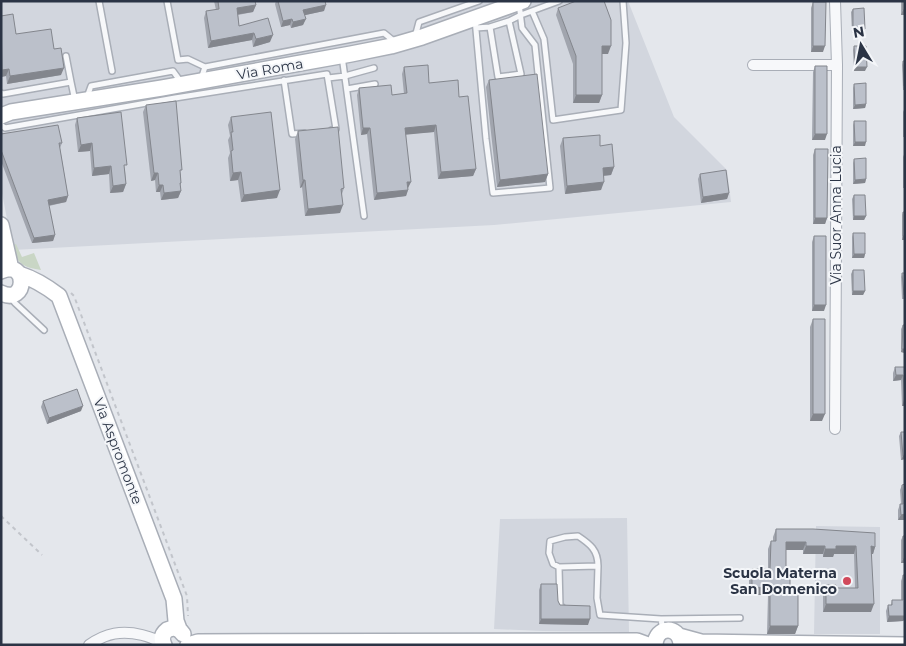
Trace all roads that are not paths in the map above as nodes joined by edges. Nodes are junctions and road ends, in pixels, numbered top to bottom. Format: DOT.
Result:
graph roads {
  1 [pos="99,1"];
  2 [pos="167,1"];
  3 [pos="479,1"];
  4 [pos="559,1"];
  5 [pos="623,1"];
  6 [pos="835,1"];
  7 [pos="541,4"];
  8 [pos="522,6"];
  9 [pos="509,21"];
  10 [pos="475,23"];
  11 [pos="490,27"];
  12 [pos="414,40"];
  13 [pos="397,44"];
  14 [pos="66,56"];
  15 [pos="342,56"];
  16 [pos="753,65"];
  17 [pos="837,65"];
  18 [pos="374,68"];
  19 [pos="112,71"];
  20 [pos="203,74"];
  21 [pos="272,75"];
  22 [pos="345,76"];
  23 [pos="328,78"];
  24 [pos="284,80"];
  25 [pos="71,82"];
  26 [pos="224,84"];
  27 [pos="374,84"];
  28 [pos="347,89"];
  29 [pos="177,90"];
  30 [pos="1,93"];
  31 [pos="119,95"];
  32 [pos="81,101"];
  33 [pos="4,113"];
  34 [pos="56,113"];
  35 [pos="1,124"];
  36 [pos="329,130"];
  37 [pos="307,132"];
  38 [pos="364,216"];
  39 [pos="1,225"];
  40 [pos="10,271"];
  41 [pos="51,290"];
  42 [pos="12,293"];
  43 [pos="44,330"];
  44 [pos="834,429"];
  45 [pos="598,566"];
  46 [pos="559,567"];
  47 [pos="570,607"];
  48 [pos="589,607"];
  49 [pos="599,608"];
  50 [pos="740,618"];
  51 [pos="177,636"];
  52 [pos="654,636"];
  53 [pos="687,642"];
  54 [pos="306,643"];
  55 [pos="89,645"];
  56 [pos="905,645"];
  1 -- 19 [label="lane"];
  2 -- 20 [label="lane"];
  3 -- 12 [label="lane"];
  4 -- 7 [label="lane"];
  5 -- 8 [label="lane"];
  6 -- 17 [label="street, Via Suor Anna Lucia"];
  7 -- 8 [label="lane"];
  8 -- 9 [label="lane"];
  8 -- 10 [label="main road, Via Roma"];
  8 -- 10 [label="lane"];
  9 -- 11 [label="lane"];
  9 -- 11 [label="lane"];
  10 -- 11 [label="lane"];
  10 -- 12 [label="main road, Via Roma"];
  12 -- 13 [label="main road, Via Roma"];
  13 -- 15 [label="main road, Via Roma"];
  13 -- 20 [label="lane"];
  14 -- 25 [label="lane"];
  15 -- 21 [label="main road, Via Roma"];
  15 -- 22 [label="lane"];
  16 -- 17 [label="street"];
  17 -- 44 [label="street, Via Suor Anna Lucia"];
  18 -- 22 [label="lane"];
  20 -- 26 [label="main road, Via Roma"];
  20 -- 29 [label="main road, Via Roma"];
  21 -- 24 [label="lane"];
  21 -- 26 [label="main road, Via Roma"];
  22 -- 23 [label="lane"];
  22 -- 28 [label="lane"];
  23 -- 24 [label="lane"];
  23 -- 36 [label="lane"];
  24 -- 37 [label="lane"];
  25 -- 30 [label="lane"];
  25 -- 32 [label="lane"];
  26 -- 29 [label="lane"];
  27 -- 28 [label="lane"];
  28 -- 38 [label="lane"];
  29 -- 31 [label="main road, Via Roma"];
  31 -- 32 [label="main road, Via Roma"];
  31 -- 34 [label="lane"];
  32 -- 34 [label="main road, Via Roma"];
  33 -- 34 [label="main road, Via Roma"];
  34 -- 35 [label="lane"];
  39 -- 40 [label="main road"];
  40 -- 41 [label="main road, Via Aspromonte"];
  40 -- 42 [label="main road"];
  41 -- 42 [label="main road"];
  41 -- 51 [label="main road, Via Aspromonte"];
  42 -- 43 [label="lane"];
  45 -- 46 [label="lane"];
  45 -- 46 [label="lane"];
  45 -- 49 [label="lane"];
  46 -- 47 [label="lane"];
  48 -- 49 [label="lane"];
  49 -- 52 [label="lane"];
  50 -- 52 [label="lane"];
  51 -- 54 [label="main road"];
  51 -- 55 [label="street"];
  52 -- 53 [label="main road"];
  52 -- 54 [label="main road"];
  53 -- 56 [label="main road"];
}
